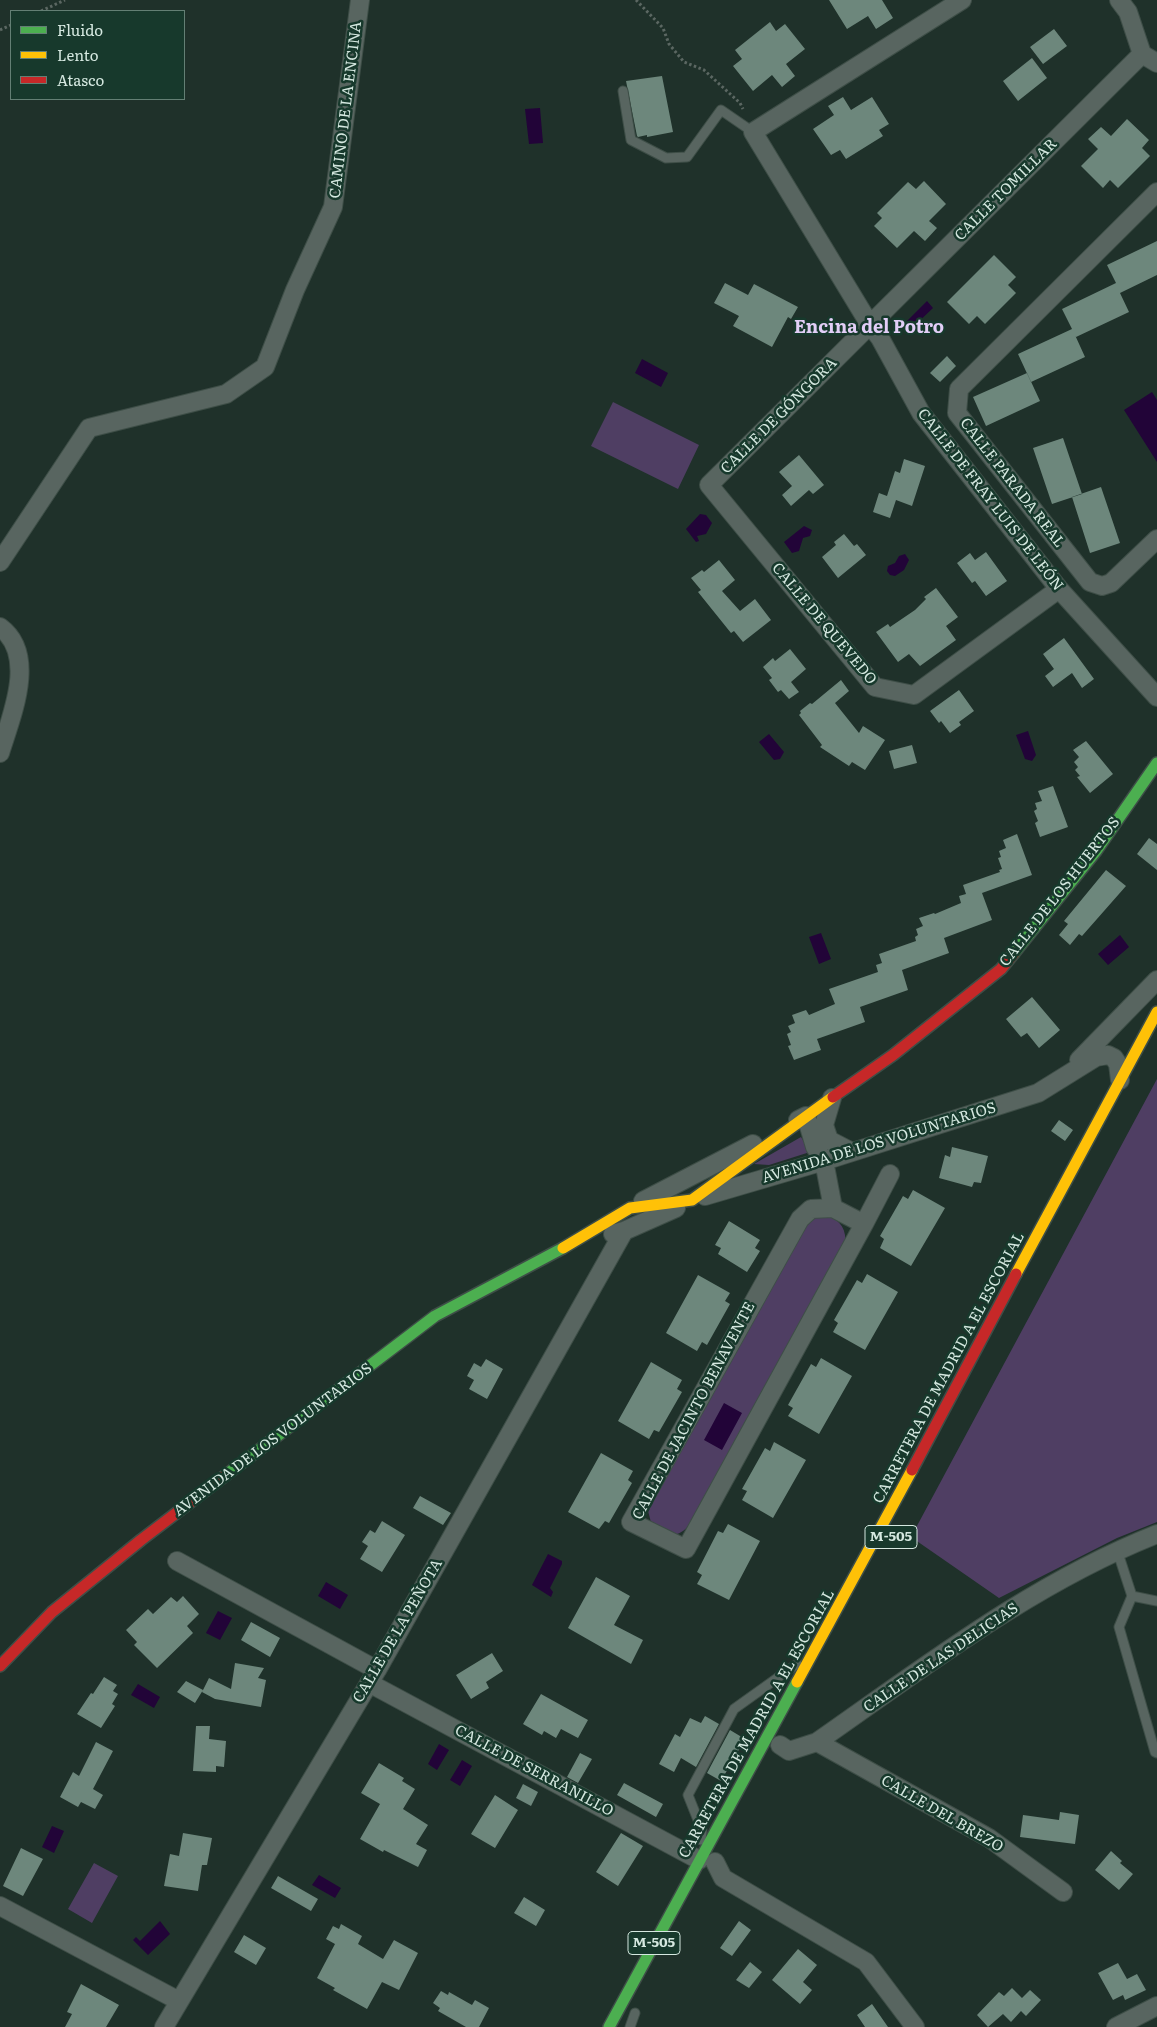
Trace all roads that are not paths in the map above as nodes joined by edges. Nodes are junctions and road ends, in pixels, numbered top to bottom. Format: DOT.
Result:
graph roads {
  1 [pos="360,0"];
  2 [pos="962,0"];
  3 [pos="1119,0"];
  4 [pos="1149,59"];
  5 [pos="623,91"];
  6 [pos="753,132"];
  7 [pos="1157,192"];
  8 [pos="870,325"];
  9 [pos="709,485"];
  10 [pos="1157,539"];
  11 [pos="0,562"];
  12 [pos="1059,590"];
  13 [pos="0,627"];
  14 [pos="1157,697"];
  15 [pos="0,753"];
  16 [pos="1157,763"];
  17 [pos="1157,980"];
  18 [pos="1157,1012"];
  19 [pos="1062,1078"];
  20 [pos="1120,1080"];
  21 [pos="832,1098"];
  22 [pos="806,1116"];
  23 [pos="852,1152"];
  24 [pos="824,1161"];
  25 [pos="890,1174"];
  26 [pos="692,1200"];
  27 [pos="630,1208"];
  28 [pos="833,1208"];
  29 [pos="864,1224"];
  30 [pos="624,1232"];
  31 [pos="569,1245"];
  32 [pos="1157,1534"];
  33 [pos="1117,1550"];
  34 [pos="177,1561"];
  35 [pos="1132,1596"];
  36 [pos="1157,1601"];
  37 [pos="815,1650"];
  38 [pos="0,1666"];
  39 [pos="373,1676"];
  40 [pos="817,1742"];
  41 [pos="780,1745"];
  42 [pos="1157,1753"];
  43 [pos="711,1859"];
  44 [pos="706,1879"];
  45 [pos="1063,1892"];
  46 [pos="0,1906"];
  47 [pos="178,2001"];
  48 [pos="1157,2006"];
  49 [pos="637,2009"];
  50 [pos="164,2027"];
  51 [pos="609,2027"];
  52 [pos="628,2027"];
  53 [pos="914,2027"];
  54 [pos="1116,2027"];
  1 -- 11 [label="street, CAMINO DE LA ENCINA"];
  2 -- 6 [label="street"];
  3 -- 4 [label="street, CALLE TOMILLAR"];
  4 -- 8 [label="street, CALLE TOMILLAR"];
  5 -- 6 [label="lane"];
  6 -- 8 [label="street, CALLE DE FRAY LUIS DE LEÓN"];
  7 -- 10 [label="street, CALLE PARADA REAL"];
  8 -- 9 [label="street, CALLE DE GÓNGORA"];
  8 -- 12 [label="street, CALLE DE FRAY LUIS DE LEÓN"];
  9 -- 12 [label="street, CALLE DE QUEVEDO"];
  12 -- 14 [label="street, CALLE DE FRAY LUIS DE LEÓN"];
  13 -- 15 [label="street"];
  16 -- 21 [label="main road, CALLE DE LOS HUERTOS"];
  17 -- 19 [label="street, AVENIDA DE LOS VOLUNTARIOS"];
  18 -- 20 [label="main road, CARRETERA DE MADRID A EL ESCORIAL / M-505"];
  19 -- 20 [label="street, AVENIDA DE LOS VOLUNTARIOS"];
  19 -- 23 [label="street, AVENIDA DE LOS VOLUNTARIOS"];
  20 -- 37 [label="main road, CARRETERA DE MADRID A EL ESCORIAL / M-505"];
  21 -- 22 [label="main road, CALLE DE LOS HUERTOS"];
  21 -- 23 [label="street"];
  22 -- 24 [label="street"];
  22 -- 26 [label="main road, CALLE DE LOS HUERTOS"];
  22 -- 27 [label="street, CALLE DE LOS HUERTOS"];
  23 -- 24 [label="street, AVENIDA DE LOS VOLUNTARIOS"];
  24 -- 26 [label="street, AVENIDA DE LOS VOLUNTARIOS"];
  24 -- 28 [label="street"];
  25 -- 29 [label="street, CALLE DE JACINTO BENAVENTE"];
  26 -- 27 [label="main road, AVENIDA DE LOS VOLUNTARIOS"];
  26 -- 30 [label="street, AVENIDA DE LOS VOLUNTARIOS"];
  27 -- 31 [label="main road, AVENIDA DE LOS VOLUNTARIOS"];
  28 -- 29 [label="street"];
  28 -- 29 [label="street, CALLE DE JACINTO BENAVENTE"];
  30 -- 31 [label="street, AVENIDA DE LOS VOLUNTARIOS"];
  30 -- 39 [label="street, CALLE DE LA PEÑOTA"];
  31 -- 38 [label="main road, AVENIDA DE LOS VOLUNTARIOS"];
  32 -- 33 [label="street, CALLE DE LAS DELICIAS"];
  33 -- 35 [label="lane"];
  33 -- 40 [label="street, CALLE DE LAS DELICIAS"];
  34 -- 39 [label="street, CALLE DE SERRANILLO"];
  35 -- 36 [label="lane"];
  35 -- 42 [label="lane"];
  37 -- 43 [label="main road, CARRETERA DE MADRID A EL ESCORIAL / M-505"];
  37 -- 43 [label="lane"];
  39 -- 43 [label="street, CALLE DE SERRANILLO"];
  39 -- 47 [label="street, CALLE DE LA PEÑOTA"];
  40 -- 41 [label="street, CALLE DE LAS DELICIAS"];
  40 -- 45 [label="street, CALLE DEL BREZO"];
  43 -- 44 [label="main road, CARRETERA DE MADRID A EL ESCORIAL / M-505"];
  43 -- 51 [label="main road, CARRETERA DE MADRID A EL ESCORIAL / M-505"];
  43 -- 53 [label="street"];
  46 -- 47 [label="street"];
  47 -- 50 [label="street, CALLE DE LA PEÑOTA"];
  48 -- 54 [label="street"];
  49 -- 52 [label="main road"];
}
